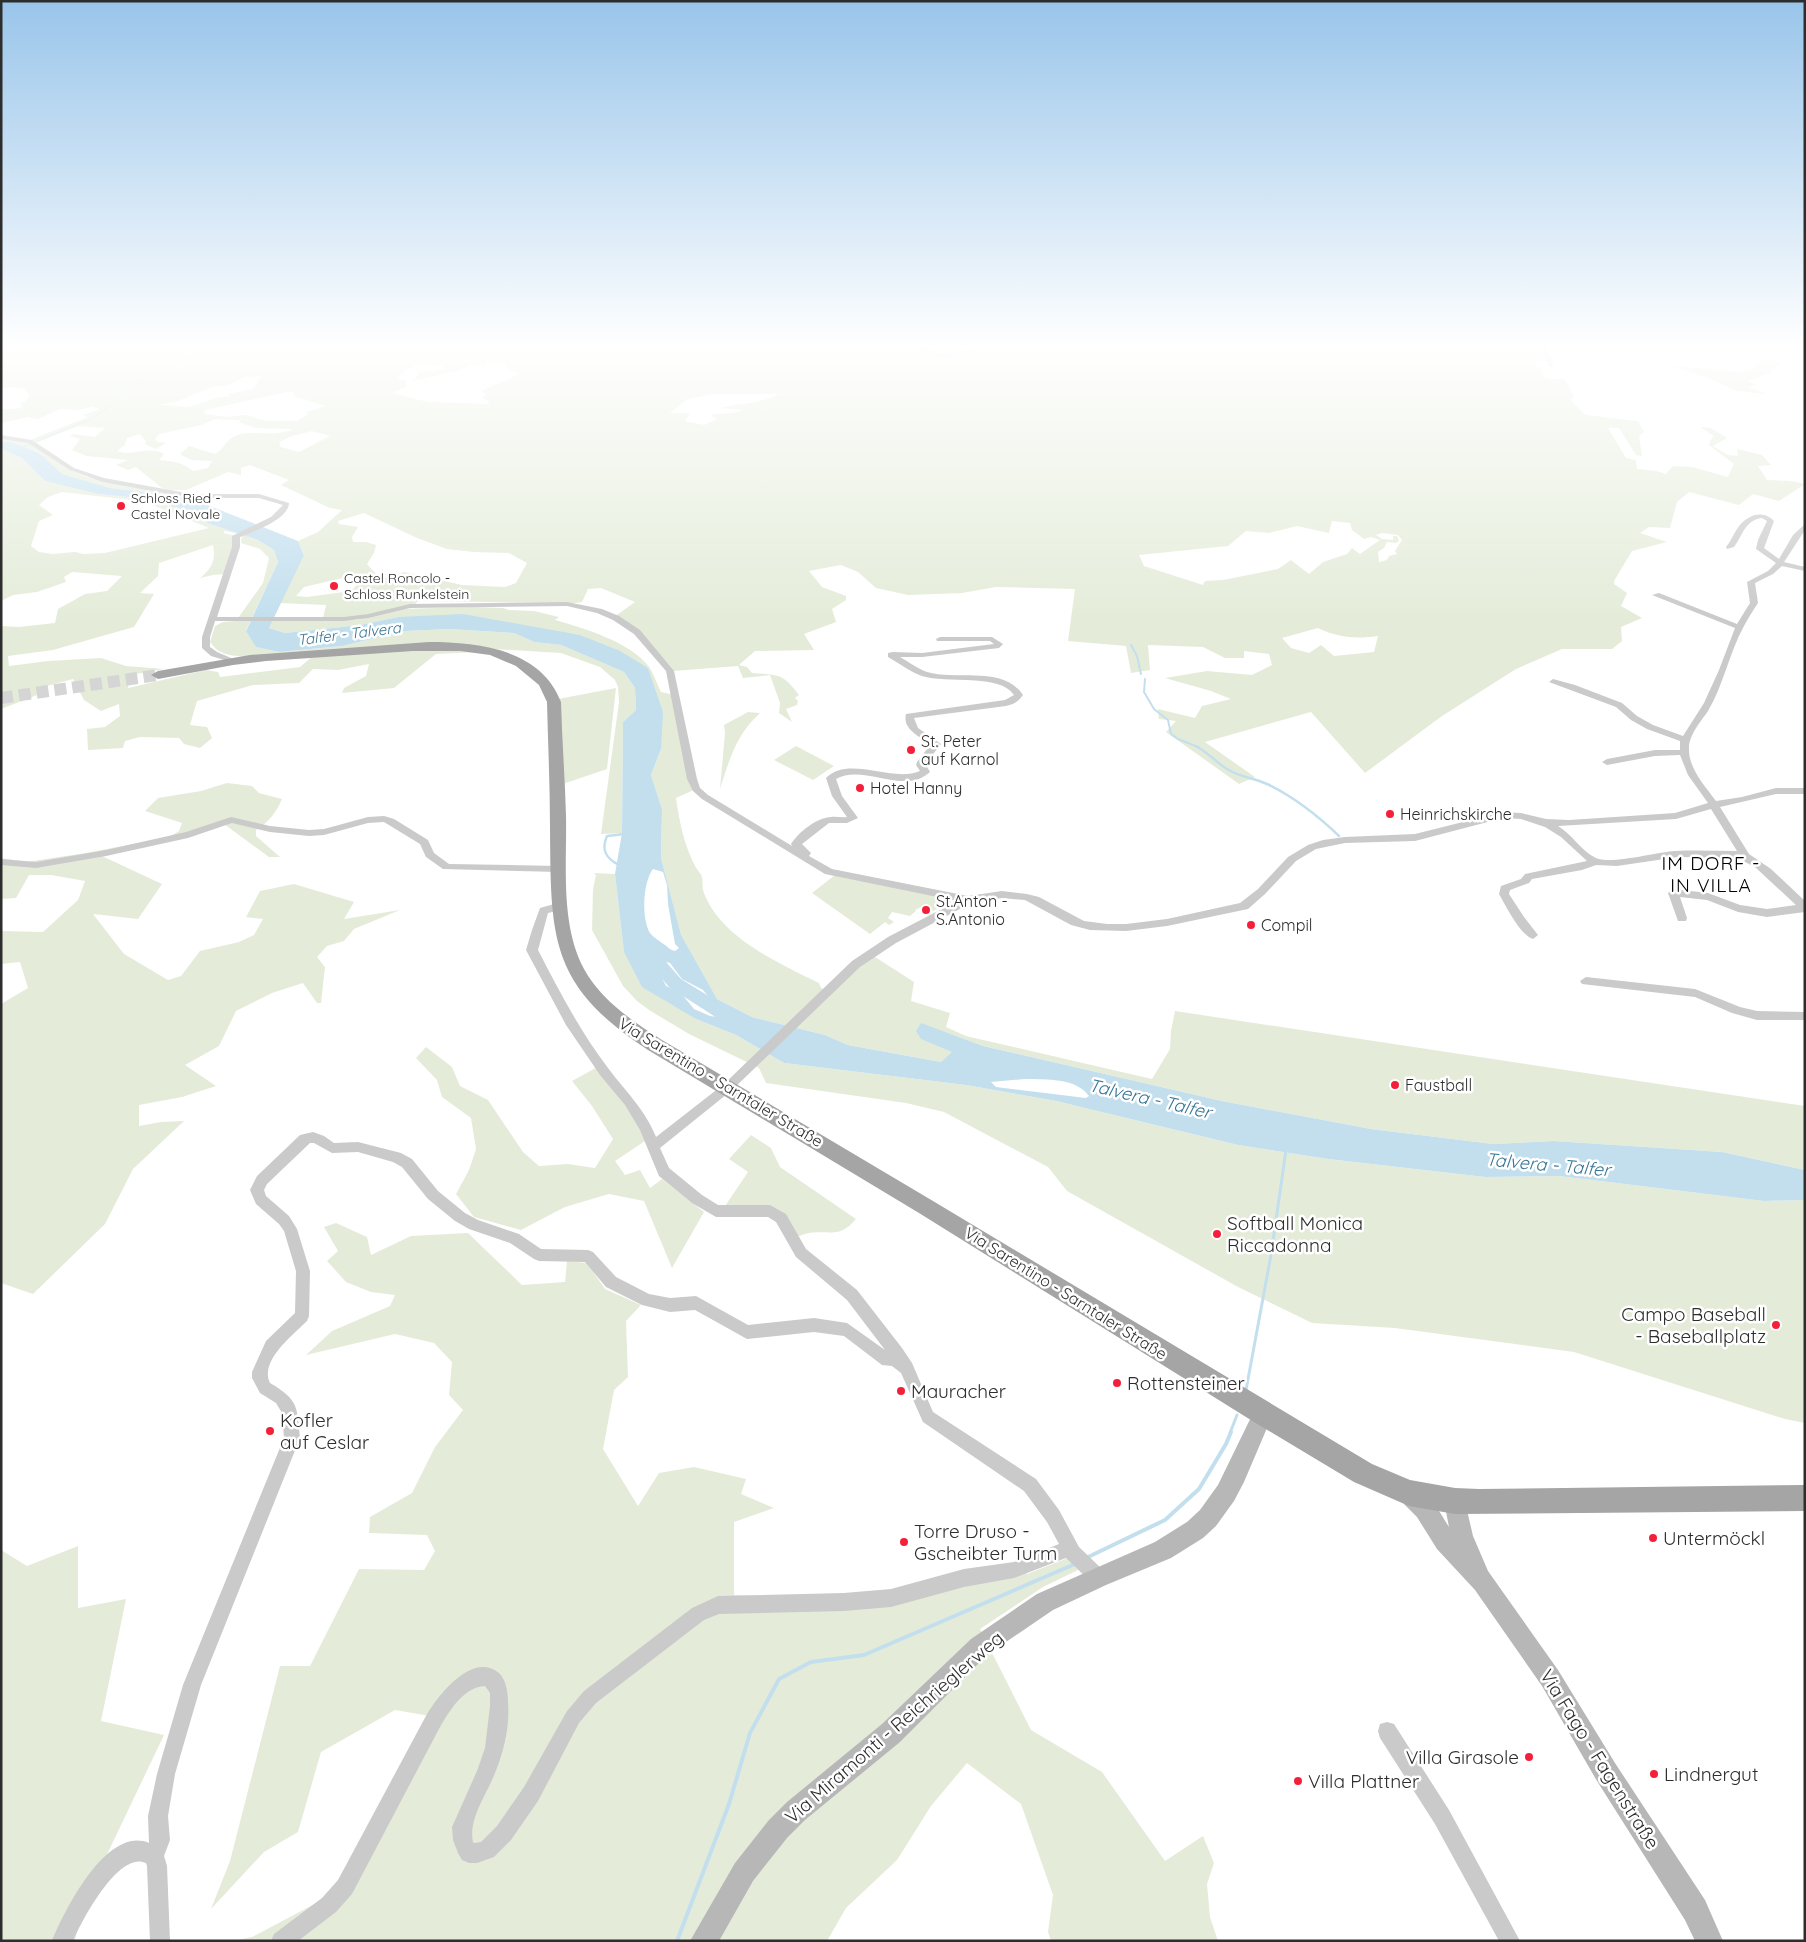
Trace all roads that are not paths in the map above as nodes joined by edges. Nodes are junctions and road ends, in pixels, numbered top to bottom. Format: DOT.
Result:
graph roads {
  1 [pos="5,439"];
  2 [pos="1805,526"];
  3 [pos="1730,547"];
  4 [pos="1780,563"];
  5 [pos="1805,569"];
  6 [pos="1656,595"];
  7 [pos="213,619"];
  8 [pos="1739,627"];
  9 [pos="940,639"];
  10 [pos="217,661"];
  11 [pos="158,675"];
  12 [pos="1553,682"];
  13 [pos="1685,740"];
  14 [pos="1684,753"];
  15 [pos="1608,762"];
  16 [pos="1805,791"];
  17 [pos="1713,805"];
  18 [pos="1541,821"];
  19 [pos="1569,823"];
  20 [pos="1562,833"];
  21 [pos="1744,856"];
  22 [pos="1,862"];
  23 [pos="1594,862"];
  24 [pos="559,869"];
  25 [pos="830,872"];
  26 [pos="968,900"];
  27 [pos="561,906"];
  28 [pos="1805,907"];
  29 [pos="1682,918"];
  30 [pos="1533,935"];
  31 [pos="1586,981"];
  32 [pos="1805,1016"];
  33 [pos="733,1082"];
  34 [pos="653,1146"];
  35 [pos="907,1368"];
  36 [pos="1263,1414"];
  37 [pos="1409,1493"];
  38 [pos="1805,1498"];
  39 [pos="1455,1501"];
  40 [pos="1072,1550"];
  41 [pos="1094,1573"];
  42 [pos="1483,1582"];
  43 [pos="1387,1731"];
  44 [pos="154,1856"];
  45 [pos="62,1941"];
  46 [pos="160,1941"];
  47 [pos="281,1941"];
  48 [pos="704,1941"];
  49 [pos="1510,1941"];
  50 [pos="1710,1941"];
  1 -- 7 [label="street"];
  2 -- 4 [label="street"];
  3 -- 4 [label="street"];
  4 -- 5 [label="street"];
  4 -- 8 [label="street"];
  6 -- 8 [label="street"];
  7 -- 10 [label="street"];
  7 -- 25 [label="street"];
  8 -- 13 [label="street"];
  9 -- 25 [label="street"];
  10 -- 11 [label="main road, Via Sarentino - Sarntaler Straße"];
  10 -- 24 [label="main road, Via Sarentino - Sarntaler Straße"];
  12 -- 13 [label="street"];
  13 -- 14 [label="street"];
  14 -- 15 [label="street"];
  14 -- 17 [label="street"];
  16 -- 17 [label="street"];
  17 -- 19 [label="street"];
  17 -- 21 [label="street"];
  18 -- 19 [label="street"];
  18 -- 20 [label="street"];
  18 -- 26 [label="street"];
  19 -- 20 [label="street"];
  20 -- 23 [label="street"];
  21 -- 23 [label="street"];
  21 -- 28 [label="street"];
  22 -- 24 [label="street"];
  23 -- 30 [label="street"];
  24 -- 27 [label="main road, Via Sarentino - Sarntaler Straße"];
  25 -- 26 [label="street"];
  26 -- 33 [label="street"];
  27 -- 33 [label="main road, Via Sarentino - Sarntaler Straße"];
  27 -- 34 [label="street"];
  28 -- 29 [label="street"];
  31 -- 32 [label="street"];
  33 -- 34 [label="street"];
  33 -- 36 [label="main road, Via Sarentino - Sarntaler Straße"];
  34 -- 35 [label="street"];
  35 -- 40 [label="street"];
  35 -- 44 [label="street"];
  36 -- 37 [label="main road, Via Sarentino - Sarntaler Straße"];
  36 -- 41 [label="main road, Via Miramonti - Reichrieglerweg"];
  37 -- 39 [label="main road, Via Sarentino - Sarntaler Straße"];
  37 -- 42 [label="main road, Via Fago - Fagenstraße"];
  38 -- 39 [label="main road, Via Sarentino - Sarntaler Straße"];
  39 -- 42 [label="main road, Via Fago - Fagenstraße"];
  40 -- 41 [label="street"];
  40 -- 47 [label="street"];
  41 -- 48 [label="main road, Via Miramonti - Reichrieglerweg"];
  42 -- 50 [label="main road, Via Fago - Fagenstraße"];
  43 -- 49 [label="street"];
  44 -- 45 [label="street"];
  44 -- 46 [label="street"];
}
